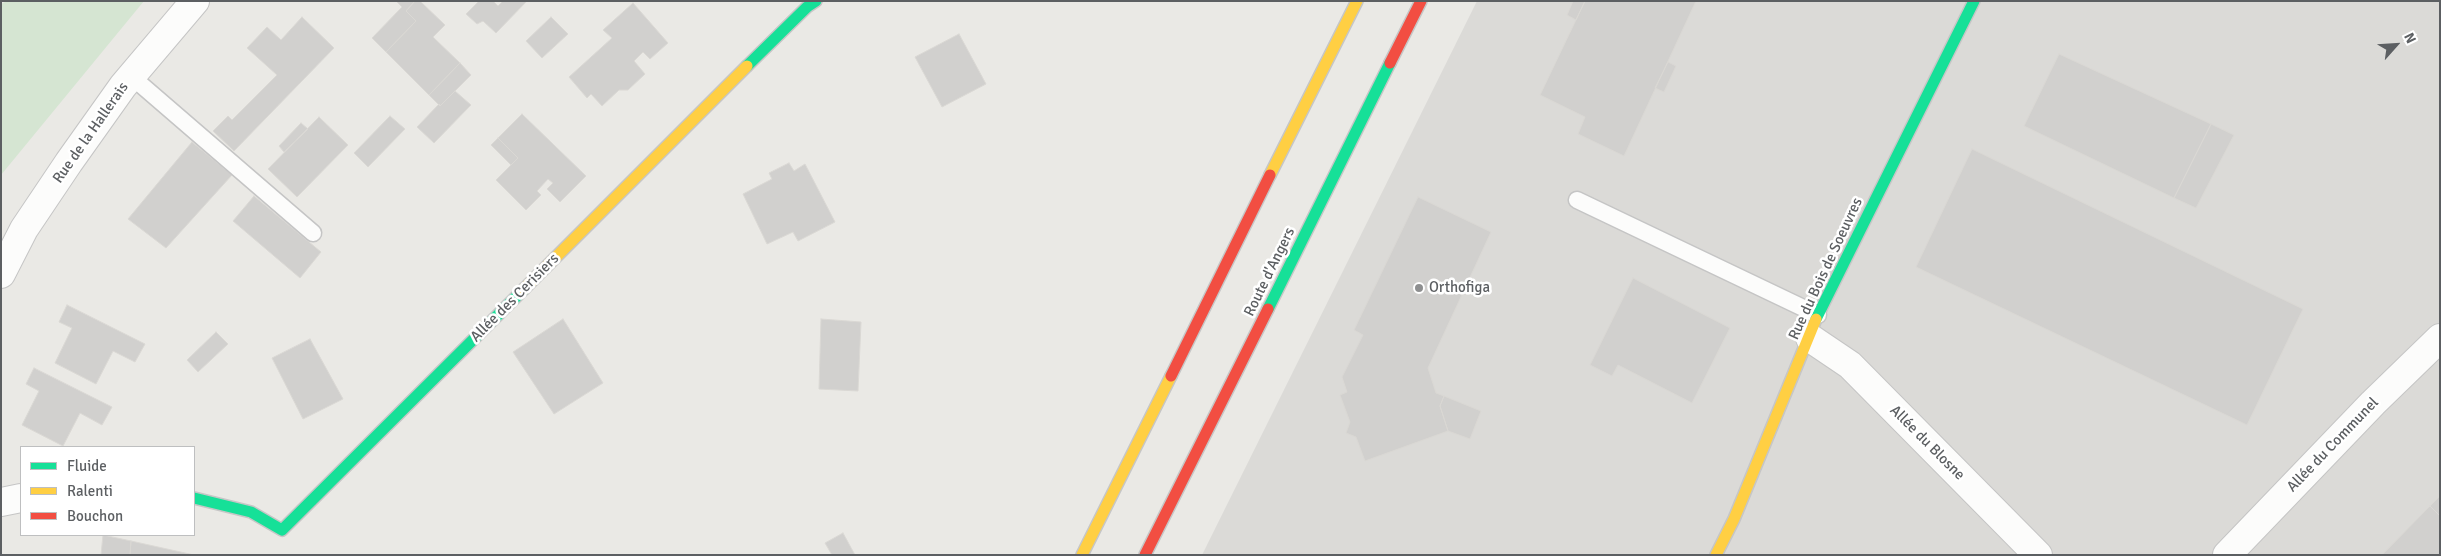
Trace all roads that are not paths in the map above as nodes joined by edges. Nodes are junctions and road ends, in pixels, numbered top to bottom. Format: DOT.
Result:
graph roads {
  1 [pos="194,1"];
  2 [pos="816,1"];
  3 [pos="1357,1"];
  4 [pos="1421,1"];
  5 [pos="1974,1"];
  6 [pos="131,76"];
  7 [pos="1577,200"];
  8 [pos="313,233"];
  9 [pos="1,274"];
  10 [pos="1814,326"];
  11 [pos="2440,338"];
  12 [pos="20,498"];
  13 [pos="195,498"];
  14 [pos="1,502"];
  15 [pos="1082,555"];
  16 [pos="1145,555"];
  17 [pos="1716,555"];
  18 [pos="2038,555"];
  19 [pos="2227,555"];
  1 -- 6 [label="street, Rue de la Hallerais"];
  2 -- 13 [label="main road, Allée des Cerisiers"];
  3 -- 15 [label="main road"];
  4 -- 16 [label="main road, Route d'Angers"];
  5 -- 10 [label="main road, Rue du Bois de Soeuvres"];
  6 -- 8 [label="lane"];
  6 -- 9 [label="street, Rue de la Hallerais"];
  7 -- 10 [label="lane"];
  10 -- 17 [label="main road, Rue du Bois de Soeuvres"];
  10 -- 18 [label="street, Allée du Blosne"];
  11 -- 19 [label="street, Allée du Communel"];
  12 -- 14 [label="street"];
}
